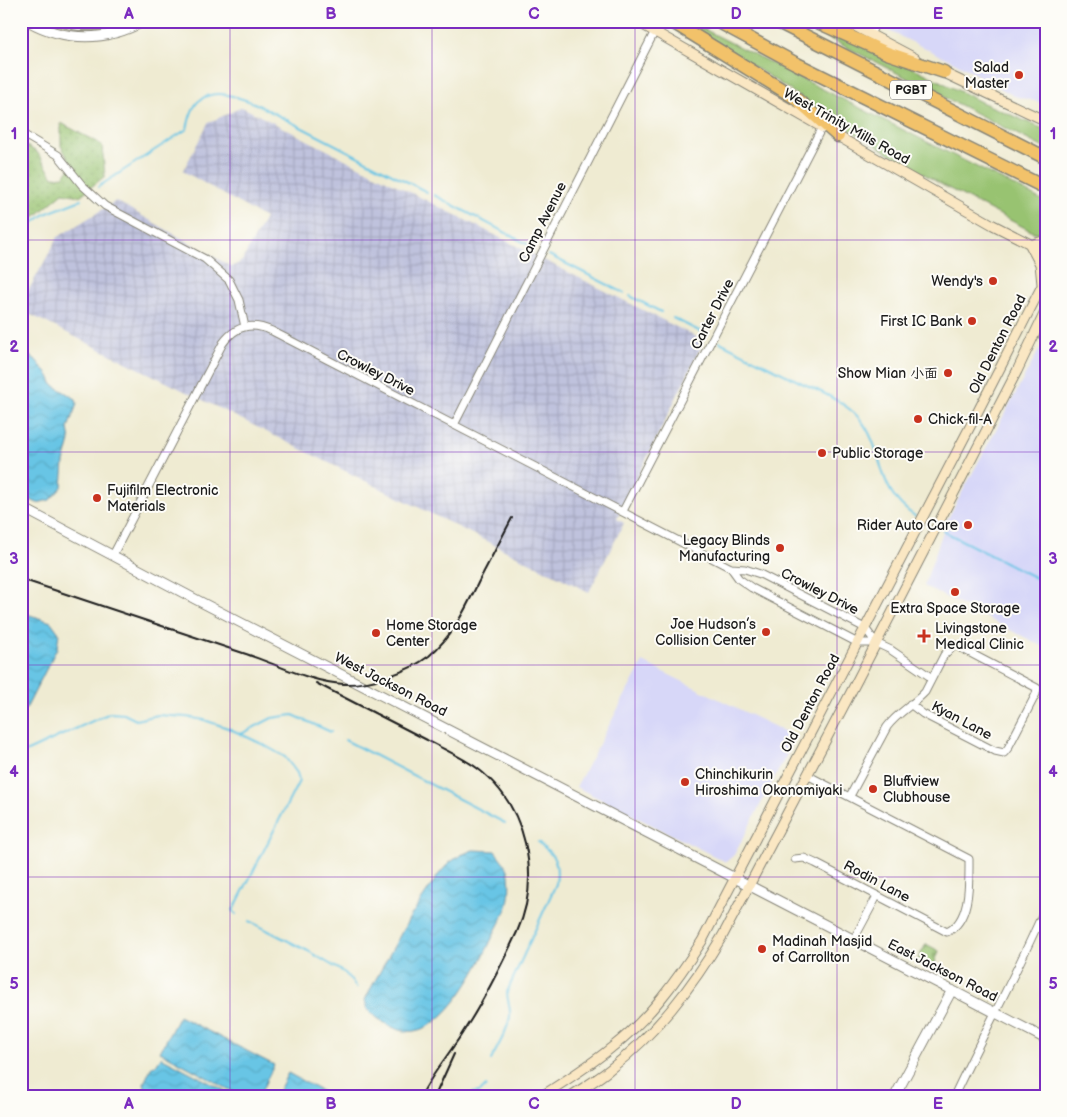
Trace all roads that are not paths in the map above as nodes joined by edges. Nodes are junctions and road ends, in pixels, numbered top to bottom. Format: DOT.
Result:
graph roads {
  1 [pos="28,21"];
  2 [pos="56,21"];
  3 [pos="116,21"];
  4 [pos="144,21"];
  5 [pos="636,21"];
  6 [pos="672,21"];
  7 [pos="717,21"];
  8 [pos="776,21"];
  9 [pos="815,21"];
  10 [pos="845,21"];
  11 [pos="877,21"];
  12 [pos="78,26"];
  13 [pos="655,31"];
  14 [pos="870,34"];
  15 [pos="77,37"];
  16 [pos="944,72"];
  17 [pos="1046,121"];
  18 [pos="822,127"];
  19 [pos="21,133"];
  20 [pos="838,136"];
  21 [pos="1046,158"];
  22 [pos="1046,188"];
  23 [pos="1046,240"];
  24 [pos="1030,245"];
  25 [pos="1046,252"];
  26 [pos="1044,281"];
  27 [pos="1046,310"];
  28 [pos="245,327"];
  29 [pos="1003,364"];
  30 [pos="1017,371"];
  31 [pos="454,425"];
  32 [pos="956,454"];
  33 [pos="970,461"];
  34 [pos="21,507"];
  35 [pos="623,511"];
  36 [pos="113,555"];
  37 [pos="731,568"];
  38 [pos="865,628"];
  39 [pos="858,643"];
  40 [pos="876,643"];
  41 [pos="932,678"];
  42 [pos="910,704"];
  43 [pos="807,775"];
  44 [pos="850,796"];
  45 [pos="795,859"];
  46 [pos="735,878"];
  47 [pos="749,885"];
  48 [pos="877,896"];
  49 [pos="1046,906"];
  50 [pos="854,939"];
  51 [pos="952,990"];
  52 [pos="994,1012"];
  53 [pos="1046,1038"];
  54 [pos="1046,1086"];
  55 [pos="899,1095"];
  56 [pos="542,1096"];
  57 [pos="571,1096"];
  58 [pos="954,1096"];
  59 [pos="1041,1096"];
  1 -- 15 [label="street"];
  2 -- 12 [label="street"];
  3 -- 12 [label="street"];
  4 -- 15 [label="street"];
  5 -- 13 [label="main road, West Trinity Mills Road"];
  6 -- 20 [label="highway"];
  7 -- 22 [label="highway, PGBT"];
  8 -- 21 [label="highway, PGBT"];
  9 -- 16 [label="highway"];
  10 -- 14 [label="main road"];
  11 -- 14 [label="street"];
  12 -- 15 [label="street"];
  13 -- 18 [label="main road, West Trinity Mills Road"];
  13 -- 31 [label="street, Camp Avenue"];
  14 -- 16 [label="main road"];
  16 -- 17 [label="main road"];
  18 -- 20 [label="main road, West Trinity Mills Road"];
  18 -- 35 [label="street, Carter Drive"];
  19 -- 28 [label="street"];
  20 -- 24 [label="main road, West Trinity Mills Road"];
  23 -- 24 [label="main road"];
  24 -- 25 [label="main road, West Trinity Mills Road"];
  24 -- 26 [label="main road"];
  26 -- 29 [label="main road, Old Denton Road"];
  27 -- 30 [label="main road, Old Denton Road"];
  28 -- 31 [label="street, Crowley Drive"];
  28 -- 36 [label="street"];
  29 -- 30 [label="main road"];
  29 -- 32 [label="main road, Old Denton Road"];
  30 -- 33 [label="main road, Old Denton Road"];
  31 -- 35 [label="street, Crowley Drive"];
  32 -- 33 [label="main road"];
  32 -- 38 [label="main road, Old Denton Road"];
  33 -- 40 [label="main road, Old Denton Road"];
  34 -- 36 [label="street, West Jackson Road"];
  35 -- 37 [label="street, Crowley Drive"];
  36 -- 46 [label="street, West Jackson Road"];
  37 -- 38 [label="street, Crowley Drive"];
  37 -- 39 [label="street, Crowley Drive"];
  38 -- 39 [label="main road, Old Denton Road"];
  38 -- 40 [label="street, Crowley Drive"];
  39 -- 40 [label="street, Crowley Drive"];
  39 -- 46 [label="main road, Old Denton Road"];
  40 -- 41 [label="street"];
  40 -- 43 [label="main road, Old Denton Road"];
  41 -- 42 [label="street"];
  41 -- 42 [label="street, Kyan Lane"];
  42 -- 44 [label="street"];
  43 -- 44 [label="street"];
  43 -- 47 [label="main road, Old Denton Road"];
  44 -- 48 [label="street, Rodin Lane"];
  45 -- 48 [label="street, Rodin Lane"];
  46 -- 47 [label="street, West Jackson Road"];
  46 -- 56 [label="main road, Old Denton Road"];
  47 -- 50 [label="street, East Jackson Road"];
  47 -- 57 [label="main road, Old Denton Road"];
  48 -- 50 [label="street"];
  49 -- 52 [label="street"];
  50 -- 51 [label="street, East Jackson Road"];
  51 -- 52 [label="street, East Jackson Road"];
  51 -- 55 [label="street"];
  52 -- 53 [label="street, East Jackson Road"];
  52 -- 58 [label="street"];
  54 -- 59 [label="street"];
}
